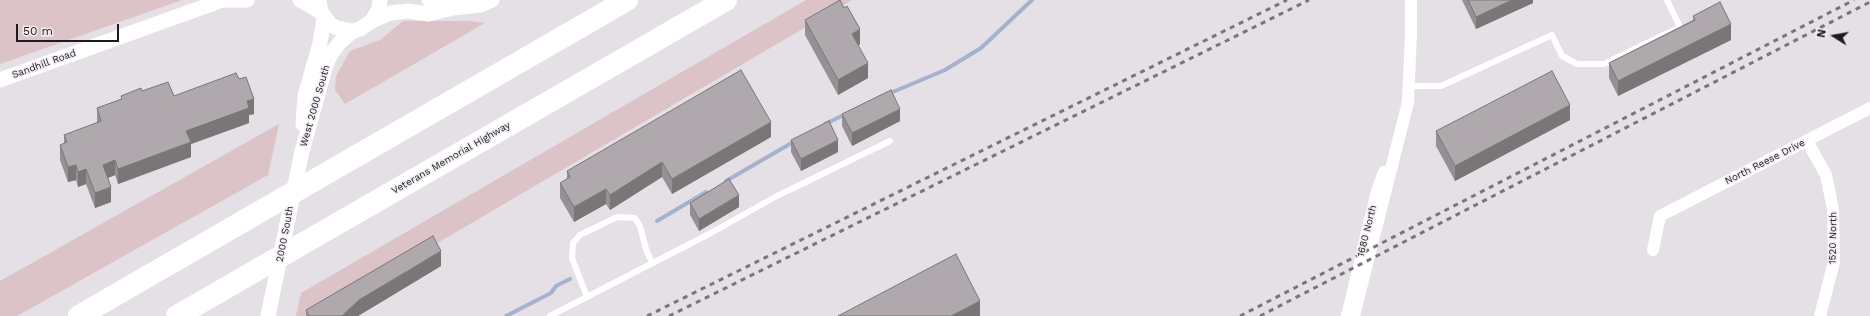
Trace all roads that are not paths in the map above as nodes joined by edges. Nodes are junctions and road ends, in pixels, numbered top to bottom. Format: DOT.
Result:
graph roads {
  1 [pos="223,0"];
  2 [pos="247,0"];
  3 [pos="300,0"];
  4 [pos="380,0"];
  5 [pos="429,0"];
  6 [pos="492,0"];
  7 [pos="627,0"];
  8 [pos="726,0"];
  9 [pos="1411,0"];
  10 [pos="1667,0"];
  11 [pos="453,8"];
  12 [pos="321,10"];
  13 [pos="372,21"];
  14 [pos="353,31"];
  15 [pos="0,80"];
  16 [pos="1410,86"];
  17 [pos="1870,108"];
  18 [pos="1807,140"];
  19 [pos="890,141"];
  20 [pos="1395,150"];
  21 [pos="302,151"];
  22 [pos="1653,250"];
  23 [pos="652,262"];
  24 [pos="587,297"];
  25 [pos="79,316"];
  26 [pos="177,316"];
  27 [pos="268,316"];
  28 [pos="550,316"];
  29 [pos="1346,316"];
  30 [pos="1354,316"];
  31 [pos="1820,316"];
  1 -- 2 [label="street, Sandhill Road"];
  1 -- 15 [label="street, Sandhill Road"];
  3 -- 12 [label="street"];
  4 -- 13 [label="street"];
  5 -- 11 [label="street"];
  6 -- 11 [label="street, West 2000 South"];
  7 -- 25 [label="highway"];
  8 -- 26 [label="highway, Veterans Memorial Highway"];
  9 -- 16 [label="street, 1680 North"];
  10 -- 16 [label="lane"];
  11 -- 13 [label="street, West 2000 South"];
  12 -- 14 [label="street"];
  12 -- 21 [label="street, West 2000 South"];
  13 -- 14 [label="street, West 2000 South"];
  14 -- 21 [label="street, West 2000 South"];
  16 -- 20 [label="street, 1680 North"];
  17 -- 18 [label="street, North Reese Drive"];
  18 -- 22 [label="street, North Reese Drive"];
  18 -- 31 [label="street, 1520 North"];
  19 -- 23 [label="lane"];
  20 -- 29 [label="street, 1680 North"];
  20 -- 30 [label="street, 1680 North"];
  21 -- 27 [label="street, 2000 South"];
  23 -- 24 [label="lane"];
  23 -- 24 [label="lane"];
  24 -- 28 [label="lane"];
}
